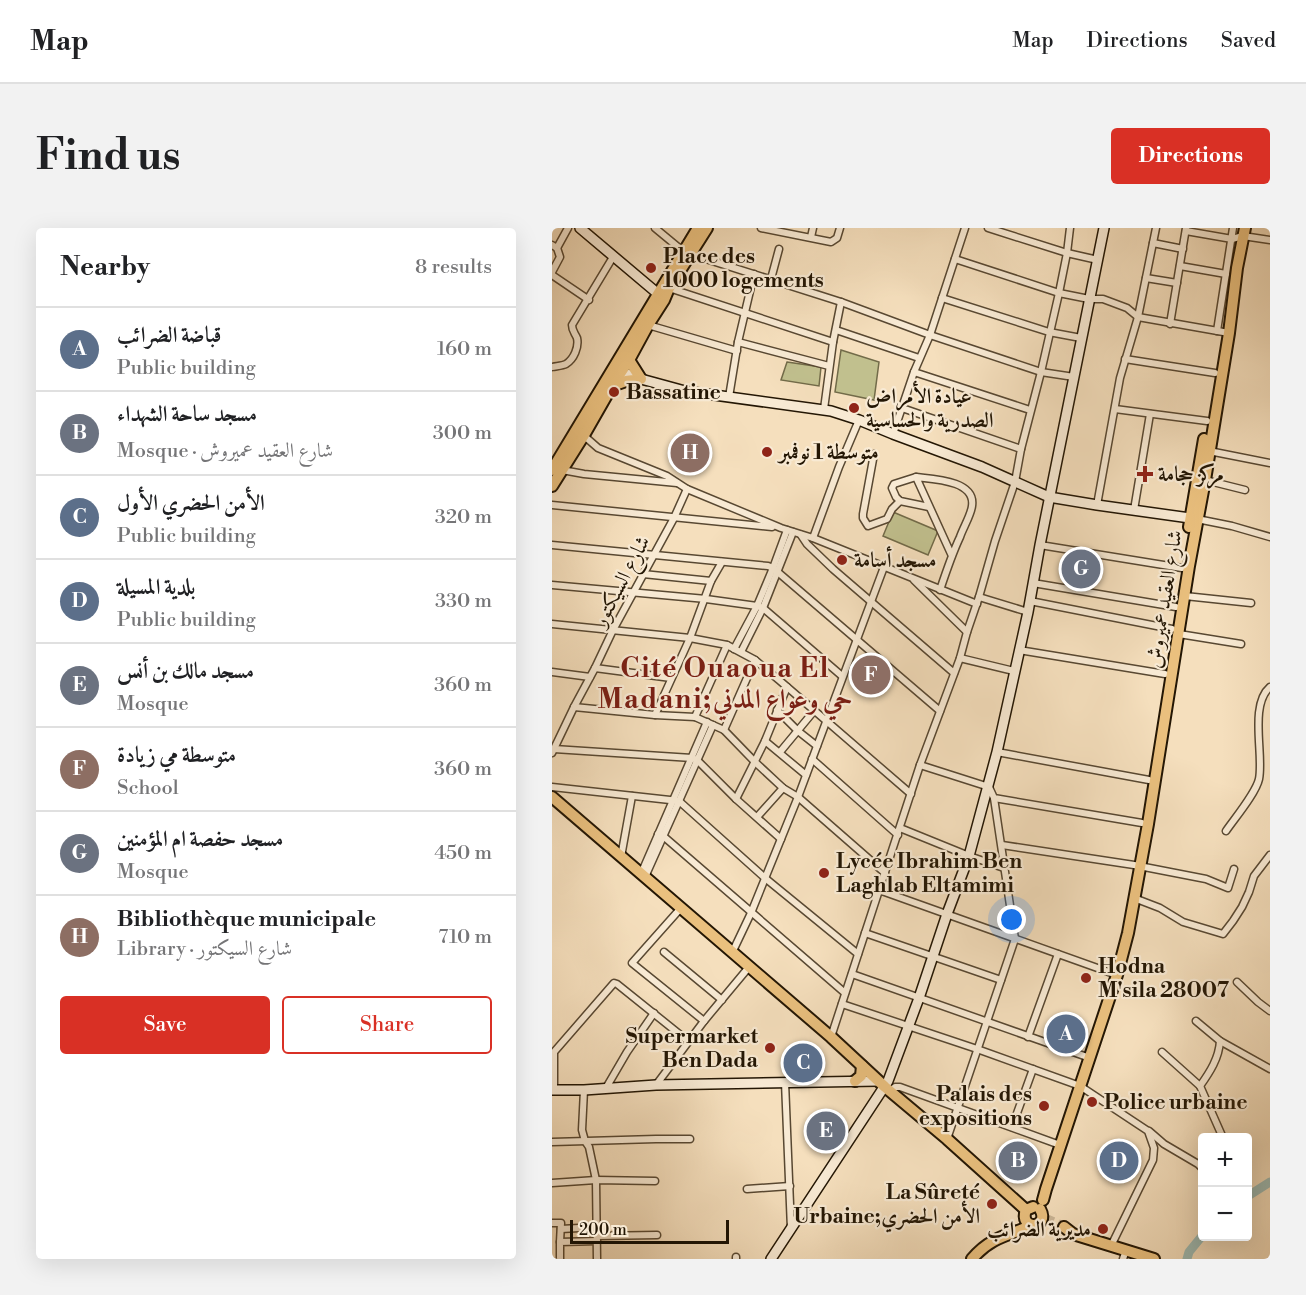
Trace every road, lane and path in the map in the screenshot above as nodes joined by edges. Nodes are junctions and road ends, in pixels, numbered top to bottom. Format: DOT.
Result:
graph roads {
  1 [pos="568,228"];
  2 [pos="580,228"];
  3 [pos="655,228"];
  4 [pos="698,228"];
  5 [pos="708,228"];
  6 [pos="761,228"];
  7 [pos="813,228"];
  8 [pos="840,228"];
  9 [pos="965,228"];
  10 [pos="988,228"];
  11 [pos="1070,228"];
  12 [pos="1104,228"];
  13 [pos="1156,228"];
  14 [pos="1186,229"];
  15 [pos="1238,233"];
  16 [pos="811,237"];
  17 [pos="1270,240"];
  18 [pos="1153,243"];
  19 [pos="555,247"];
  20 [pos="779,249"];
  21 [pos="1183,249"];
  22 [pos="688,253"];
  23 [pos="1067,253"];
  24 [pos="613,257"];
  25 [pos="955,259"];
  26 [pos="1098,260"];
  27 [pos="1180,266"];
  28 [pos="754,274"];
  29 [pos="1226,274"];
  30 [pos="1146,278"];
  31 [pos="771,279"];
  32 [pos="1176,283"];
  33 [pos="669,288"];
  34 [pos="1059,293"];
  35 [pos="661,297"];
  36 [pos="942,298"];
  37 [pos="1089,299"];
  38 [pos="589,300"];
  39 [pos="841,302"];
  40 [pos="745,313"];
  41 [pos="1138,317"];
  42 [pos="1170,324"];
  43 [pos="648,325"];
  44 [pos="836,330"];
  45 [pos="1223,332"];
  46 [pos="1049,333"];
  47 [pos="930,335"];
  48 [pos="1082,338"];
  49 [pos="738,342"];
  50 [pos="833,342"];
  51 [pos="737,351"];
  52 [pos="919,358"];
  53 [pos="1125,358"];
  54 [pos="629,360"];
  55 [pos="829,366"];
  56 [pos="552,367"];
  57 [pos="618,370"];
  58 [pos="914,372"];
  59 [pos="1041,372"];
  60 [pos="1215,373"];
  61 [pos="1074,377"];
  62 [pos="641,379"];
  63 [pos="612,386"];
  64 [pos="729,397"];
  65 [pos="902,408"];
  66 [pos="1115,409"];
  67 [pos="824,410"];
  68 [pos="1030,410"];
  69 [pos="1150,414"];
  70 [pos="859,420"];
  71 [pos="1207,421"];
  72 [pos="580,433"];
  73 [pos="892,434"];
  74 [pos="1021,449"];
  75 [pos="1206,451"];
  76 [pos="874,454"];
  77 [pos="1270,464"];
  78 [pos="556,469"];
  79 [pos="916,477"];
  80 [pos="1205,480"];
  81 [pos="1015,482"];
  82 [pos="680,483"];
  83 [pos="552,486"];
  84 [pos="687,489"];
  85 [pos="1245,490"];
  86 [pos="1049,497"];
  87 [pos="900,501"];
  88 [pos="552,505"];
  89 [pos="1097,506"];
  90 [pos="929,507"];
  91 [pos="1134,510"];
  92 [pos="674,518"];
  93 [pos="1194,518"];
  94 [pos="787,530"];
  95 [pos="801,534"];
  96 [pos="1270,537"];
  97 [pos="813,538"];
  98 [pos="552,545"];
  99 [pos="1040,545"];
  100 [pos="654,555"];
  101 [pos="952,556"];
  102 [pos="722,562"];
  103 [pos="884,567"];
  104 [pos="1182,568"];
  105 [pos="775,571"];
  106 [pos="643,574"];
  107 [pos="911,578"];
  108 [pos="711,581"];
  109 [pos="1033,583"];
  110 [pos="552,585"];
  111 [pos="939,590"];
  112 [pos="634,592"];
  113 [pos="1185,596"];
  114 [pos="706,599"];
  115 [pos="871,601"];
  116 [pos="978,601"];
  117 [pos="1030,601"];
  118 [pos="1251,603"];
  119 [pos="760,607"];
  120 [pos="1176,607"];
  121 [pos="1028,612"];
  122 [pos="552,624"];
  123 [pos="613,630"];
  124 [pos="967,632"];
  125 [pos="1175,632"];
  126 [pos="690,638"];
  127 [pos="856,640"];
  128 [pos="1241,644"];
  129 [pos="730,647"];
  130 [pos="1019,650"];
  131 [pos="741,652"];
  132 [pos="960,658"];
  133 [pos="755,660"];
  134 [pos="596,668"];
  135 [pos="1014,671"];
  136 [pos="552,672"];
  137 [pos="954,673"];
  138 [pos="1165,674"];
  139 [pos="842,676"];
  140 [pos="590,677"];
  141 [pos="671,678"];
  142 [pos="787,687"];
  143 [pos="1270,687"];
  144 [pos="573,707"];
  145 [pos="777,710"];
  146 [pos="814,711"];
  147 [pos="940,711"];
  148 [pos="655,715"];
  149 [pos="695,717"];
  150 [pos="826,721"];
  151 [pos="710,723"];
  152 [pos="724,730"];
  153 [pos="798,731"];
  154 [pos="765,741"];
  155 [pos="817,746"];
  156 [pos="553,751"];
  157 [pos="780,752"];
  158 [pos="997,752"];
  159 [pos="694,759"];
  160 [pos="812,759"];
  161 [pos="755,762"];
  162 [pos="920,765"];
  163 [pos="806,775"];
  164 [pos="1149,780"];
  165 [pos="552,787"];
  166 [pos="988,787"];
  167 [pos="783,788"];
  168 [pos="911,794"];
  169 [pos="632,796"];
  170 [pos="552,797"];
  171 [pos="798,797"];
  172 [pos="994,798"];
  173 [pos="736,799"];
  174 [pos="676,800"];
  175 [pos="757,818"];
  176 [pos="1142,823"];
  177 [pos="1226,831"];
  178 [pos="899,832"];
  179 [pos="660,835"];
  180 [pos="781,838"];
  181 [pos="1002,845"];
  182 [pos="969,855"];
  183 [pos="1270,855"];
  184 [pos="621,857"];
  185 [pos="1137,866"];
  186 [pos="1004,868"];
  187 [pos="1234,869"];
  188 [pos="885,873"];
  189 [pos="643,876"];
  190 [pos="765,878"];
  191 [pos="879,890"];
  192 [pos="1134,898"];
  193 [pos="680,909"];
  194 [pos="751,913"];
  195 [pos="947,914"];
  196 [pos="865,933"];
  197 [pos="1015,939"];
  198 [pos="664,952"];
  199 [pos="732,953"];
  200 [pos="858,954"];
  201 [pos="1058,954"];
  202 [pos="933,957"];
  203 [pos="749,968"];
  204 [pos="852,974"];
  205 [pos="1118,975"];
  206 [pos="1001,980"];
  207 [pos="1237,982"];
  208 [pos="845,993"];
  209 [pos="919,998"];
  210 [pos="722,1000"];
  211 [pos="842,1004"];
  212 [pos="1270,1011"];
  213 [pos="654,1013"];
  214 [pos="704,1021"];
  215 [pos="1196,1021"];
  216 [pos="987,1022"];
  217 [pos="909,1027"];
  218 [pos="831,1037"];
  219 [pos="1028,1037"];
  220 [pos="688,1041"];
  221 [pos="1220,1041"];
  222 [pos="977,1049"];
  223 [pos="1162,1052"];
  224 [pos="1090,1058"];
  225 [pos="862,1066"];
  226 [pos="1033,1069"];
  227 [pos="1270,1069"];
  228 [pos="855,1081"];
  229 [pos="785,1082"];
  230 [pos="656,1085"];
  231 [pos="884,1086"];
  232 [pos="1080,1086"];
  233 [pos="1200,1086"];
  234 [pos="606,1089"];
  235 [pos="553,1090"];
  236 [pos="584,1090"];
  237 [pos="958,1107"];
  238 [pos="1012,1127"];
  239 [pos="1148,1131"];
  240 [pos="1221,1133"];
  241 [pos="690,1139"];
  242 [pos="947,1139"];
  243 [pos="585,1141"];
  244 [pos="552,1142"];
  245 [pos="1060,1145"];
  246 [pos="1198,1164"];
  247 [pos="596,1180"];
  248 [pos="655,1181"];
  249 [pos="552,1183"];
  250 [pos="790,1186"];
  251 [pos="747,1189"];
  252 [pos="1038,1212"];
  253 [pos="552,1223"];
  254 [pos="597,1227"];
  255 [pos="561,1229"];
  256 [pos="791,1229"];
  257 [pos="1065,1231"];
  258 [pos="657,1235"];
  259 [pos="597,1238"];
  260 [pos="560,1242"];
  261 [pos="1111,1246"];
  262 [pos="1124,1255"];
  263 [pos="1152,1258"];
  264 [pos="560,1259"];
  265 [pos="597,1259"];
  266 [pos="771,1259"];
  267 [pos="972,1259"];
  1 -- 19 [label="street"];
  2 -- 24 [label="street"];
  3 -- 22 [label="street"];
  4 -- 22 [label="main road"];
  5 -- 22 [label="main road"];
  6 -- 16 [label="street"];
  7 -- 16 [label="street"];
  8 -- 16 [label="street"];
  9 -- 25 [label="street"];
  10 -- 23 [label="street"];
  11 -- 23 [label="street"];
  12 -- 26 [label="street"];
  13 -- 18 [label="street"];
  14 -- 15 [label="street"];
  14 -- 21 [label="street"];
  15 -- 17 [label="street"];
  15 -- 29 [label="street"];
  15 -- 45 [label="main road, شارع العقيد عميروش"];
  18 -- 21 [label="street"];
  18 -- 30 [label="street"];
  19 -- 38 [label="street"];
  20 -- 31 [label="street"];
  21 -- 27 [label="street"];
  22 -- 28 [label="street"];
  22 -- 33 [label="main road"];
  22 -- 35 [label="main road"];
  23 -- 26 [label="street"];
  23 -- 34 [label="street"];
  24 -- 35 [label="street"];
  24 -- 38 [label="street"];
  25 -- 34 [label="street"];
  25 -- 36 [label="street"];
  26 -- 37 [label="street"];
  27 -- 29 [label="street"];
  27 -- 32 [label="street"];
  28 -- 31 [label="street"];
  28 -- 40 [label="street"];
  29 -- 45 [label="street"];
  30 -- 32 [label="street"];
  30 -- 41 [label="street"];
  31 -- 39 [label="street"];
  32 -- 42 [label="street"];
  33 -- 35 [label="main road"];
  33 -- 40 [label="street"];
  34 -- 37 [label="street"];
  34 -- 46 [label="street"];
  35 -- 43 [label="main road"];
  35 -- 57 [label="main road"];
  36 -- 46 [label="street"];
  36 -- 47 [label="street"];
  37 -- 41 [label="street"];
  37 -- 48 [label="street"];
  38 -- 56 [label="street"];
  39 -- 44 [label="street"];
  39 -- 47 [label="street"];
  40 -- 49 [label="street"];
  40 -- 50 [label="street"];
  41 -- 42 [label="street"];
  41 -- 53 [label="street"];
  42 -- 45 [label="street"];
  43 -- 51 [label="street"];
  43 -- 54 [label="main road"];
  44 -- 50 [label="street"];
  44 -- 52 [label="street"];
  45 -- 60 [label="main road, شارع العقيد عميروش"];
  45 -- 75 [label="main road, شارع العقيد عميروش"];
  46 -- 48 [label="street"];
  46 -- 59 [label="street"];
  47 -- 52 [label="street"];
  47 -- 59 [label="street"];
  48 -- 61 [label="street"];
  49 -- 51 [label="street"];
  49 -- 55 [label="street"];
  50 -- 55 [label="street"];
  51 -- 64 [label="street"];
  52 -- 58 [label="street"];
  53 -- 60 [label="street"];
  53 -- 66 [label="street"];
  54 -- 57 [label="main road"];
  54 -- 62 [label="main road"];
  55 -- 67 [label="street"];
  57 -- 62 [label="street"];
  57 -- 63 [label="main road"];
  57 -- 72 [label="main road"];
  58 -- 65 [label="street"];
  58 -- 68 [label="street"];
  59 -- 61 [label="street"];
  59 -- 68 [label="street"];
  60 -- 71 [label="main road, شارع العقيد عميروش"];
  61 -- 86 [label="street"];
  62 -- 63 [label="main road"];
  62 -- 64 [label="street"];
  63 -- 72 [label="main road"];
  64 -- 67 [label="street"];
  65 -- 73 [label="street"];
  65 -- 74 [label="street"];
  66 -- 69 [label="street"];
  66 -- 89 [label="street"];
  67 -- 70 [label="street"];
  68 -- 74 [label="street"];
  69 -- 71 [label="street"];
  69 -- 91 [label="street"];
  70 -- 73 [label="street"];
  70 -- 97 [label="street"];
  71 -- 75 [label="main road, شارع العقيد عميروش"];
  72 -- 78 [label="main road"];
  72 -- 82 [label="street"];
  73 -- 81 [label="street"];
  74 -- 81 [label="street"];
  75 -- 77 [label="street"];
  75 -- 80 [label="main road, شارع العقيد عميروش"];
  75 -- 93 [label="main road, شارع العقيد عميروش"];
  76 -- 87 [label="street"];
  78 -- 82 [label="street"];
  78 -- 83 [label="main road"];
  79 -- 87 [label="street"];
  79 -- 90 [label="street"];
  79 -- 101 [label="street"];
  80 -- 85 [label="street"];
  80 -- 93 [label="main road, شارع العقيد عميروش"];
  81 -- 86 [label="street"];
  81 -- 116 [label="street"];
  82 -- 84 [label="street"];
  84 -- 92 [label="street, شارع السيكتور"];
  84 -- 94 [label="street"];
  86 -- 89 [label="street"];
  86 -- 99 [label="street"];
  87 -- 90 [label="street"];
  88 -- 92 [label="street"];
  89 -- 91 [label="street"];
  90 -- 101 [label="street"];
  91 -- 93 [label="street"];
  92 -- 94 [label="street"];
  92 -- 100 [label="street, شارع السيكتور"];
  93 -- 96 [label="street"];
  93 -- 104 [label="main road, شارع العقيد عميروش"];
  93 -- 113 [label="main road, شارع العقيد عميروش"];
  94 -- 95 [label="street"];
  94 -- 105 [label="street"];
  95 -- 97 [label="street"];
  95 -- 115 [label="street"];
  97 -- 103 [label="street"];
  98 -- 100 [label="street"];
  99 -- 104 [label="street"];
  99 -- 109 [label="street"];
  100 -- 102 [label="street"];
  100 -- 106 [label="street, شارع السيكتور"];
  101 -- 111 [label="street"];
  102 -- 105 [label="street"];
  102 -- 108 [label="street"];
  103 -- 107 [label="street"];
  103 -- 115 [label="street"];
  104 -- 120 [label="main road, شارع العقيد عميروش"];
  105 -- 119 [label="street"];
  105 -- 127 [label="street"];
  106 -- 108 [label="street"];
  106 -- 112 [label="street, شارع السيكتور"];
  107 -- 111 [label="street"];
  107 -- 124 [label="street"];
  108 -- 114 [label="street"];
  109 -- 117 [label="street"];
  109 -- 120 [label="street"];
  110 -- 112 [label="street"];
  111 -- 116 [label="street"];
  112 -- 114 [label="street"];
  112 -- 123 [label="street, شارع السيكتور"];
  113 -- 118 [label="street"];
  113 -- 125 [label="main road, شارع العقيد عميروش"];
  114 -- 119 [label="street"];
  114 -- 126 [label="street"];
  115 -- 127 [label="street"];
  115 -- 137 [label="street"];
  116 -- 121 [label="street"];
  116 -- 124 [label="street"];
  117 -- 121 [label="street"];
  117 -- 125 [label="street"];
  119 -- 129 [label="street"];
  119 -- 131 [label="street"];
  119 -- 139 [label="street"];
  120 -- 125 [label="main road, شارع العقيد عميروش"];
  121 -- 130 [label="street"];
  122 -- 123 [label="street"];
  123 -- 126 [label="street"];
  123 -- 134 [label="street, شارع السيكتور"];
  124 -- 132 [label="street"];
  125 -- 128 [label="street"];
  125 -- 138 [label="main road, شارع العقيد عميروش"];
  125 -- 185 [label="main road, شارع العقيد عميروش"];
  126 -- 129 [label="street"];
  126 -- 141 [label="street"];
  127 -- 139 [label="street"];
  127 -- 147 [label="street"];
  129 -- 131 [label="street"];
  129 -- 149 [label="street"];
  130 -- 135 [label="street"];
  130 -- 138 [label="street"];
  131 -- 133 [label="street"];
  132 -- 135 [label="street"];
  132 -- 137 [label="street"];
  133 -- 142 [label="street"];
  133 -- 152 [label="street"];
  134 -- 140 [label="street, شارع السيكتور"];
  134 -- 141 [label="street"];
  135 -- 158 [label="street"];
  136 -- 140 [label="street"];
  137 -- 147 [label="street"];
  138 -- 164 [label="main road, شارع العقيد عميروش"];
  139 -- 150 [label="street"];
  140 -- 144 [label="street, شارع السيكتور"];
  141 -- 148 [label="street"];
  142 -- 145 [label="street"];
  142 -- 146 [label="street"];
  143 -- 177 [label="street"];
  144 -- 148 [label="street"];
  144 -- 156 [label="street, شارع السيكتور"];
  145 -- 153 [label="street"];
  145 -- 154 [label="street"];
  146 -- 150 [label="street"];
  146 -- 153 [label="street"];
  147 -- 162 [label="street"];
  148 -- 149 [label="street"];
  149 -- 151 [label="street"];
  150 -- 155 [label="street"];
  150 -- 168 [label="street"];
  151 -- 152 [label="street"];
  151 -- 159 [label="street"];
  152 -- 161 [label="street"];
  153 -- 155 [label="street"];
  153 -- 157 [label="street"];
  154 -- 157 [label="street"];
  154 -- 161 [label="street"];
  155 -- 160 [label="street"];
  156 -- 159 [label="street"];
  157 -- 163 [label="street"];
  158 -- 164 [label="street"];
  158 -- 166 [label="street"];
  159 -- 173 [label="street"];
  159 -- 174 [label="street"];
  160 -- 163 [label="street"];
  160 -- 178 [label="street"];
  161 -- 167 [label="street"];
  161 -- 173 [label="street"];
  162 -- 166 [label="street"];
  162 -- 168 [label="street"];
  163 -- 171 [label="street"];
  164 -- 176 [label="main road, شارع العقيد عميروش"];
  165 -- 169 [label="street"];
  166 -- 172 [label="street"];
  166 -- 182 [label="street"];
  167 -- 171 [label="street"];
  167 -- 175 [label="street"];
  168 -- 178 [label="street"];
  169 -- 174 [label="street"];
  169 -- 184 [label="street"];
  170 -- 184 [label="main road"];
  171 -- 180 [label="street"];
  171 -- 188 [label="street"];
  172 -- 176 [label="street"];
  172 -- 181 [label="street"];
  173 -- 175 [label="street"];
  174 -- 179 [label="street"];
  174 -- 190 [label="street"];
  175 -- 180 [label="street"];
  176 -- 185 [label="main road, شارع العقيد عميروش"];
  178 -- 182 [label="street"];
  178 -- 188 [label="street"];
  179 -- 189 [label="street"];
  179 -- 194 [label="street"];
  180 -- 190 [label="street"];
  181 -- 185 [label="street"];
  181 -- 186 [label="street"];
  182 -- 186 [label="street"];
  182 -- 195 [label="street"];
  183 -- 192 [label="street"];
  184 -- 189 [label="main road"];
  185 -- 187 [label="street"];
  185 -- 192 [label="main road, شارع العقيد عميروش"];
  185 -- 205 [label="main road, شارع العقيد عميروش"];
  186 -- 197 [label="street"];
  188 -- 191 [label="street"];
  189 -- 193 [label="main road"];
  190 -- 194 [label="street"];
  190 -- 200 [label="street"];
  191 -- 195 [label="street"];
  191 -- 196 [label="street"];
  192 -- 205 [label="main road, شارع العقيد عميروش"];
  193 -- 199 [label="main road"];
  193 -- 214 [label="street"];
  194 -- 199 [label="street"];
  194 -- 208 [label="street"];
  195 -- 197 [label="street"];
  195 -- 202 [label="street"];
  196 -- 200 [label="street"];
  196 -- 202 [label="street"];
  197 -- 201 [label="street"];
  197 -- 206 [label="street"];
  198 -- 210 [label="street"];
  199 -- 203 [label="main road"];
  200 -- 204 [label="street"];
  201 -- 205 [label="street"];
  201 -- 219 [label="street"];
  202 -- 206 [label="street"];
  202 -- 209 [label="street"];
  203 -- 210 [label="street"];
  203 -- 218 [label="main road"];
  204 -- 208 [label="street"];
  204 -- 209 [label="street"];
  205 -- 224 [label="main road, شارع العقيد عميروش"];
  206 -- 216 [label="street"];
  207 -- 212 [label="street"];
  208 -- 211 [label="street"];
  209 -- 216 [label="street"];
  209 -- 217 [label="street"];
  210 -- 214 [label="street"];
  211 -- 217 [label="street"];
  211 -- 218 [label="street"];
  213 -- 220 [label="street"];
  213 -- 234 [label="street"];
  213 -- 235 [label="street"];
  214 -- 220 [label="street"];
  215 -- 221 [label="street"];
  216 -- 219 [label="street"];
  216 -- 222 [label="street"];
  217 -- 222 [label="street"];
  217 -- 231 [label="street"];
  218 -- 225 [label="main road"];
  219 -- 224 [label="street"];
  220 -- 230 [label="street"];
  221 -- 227 [label="street"];
  221 -- 233 [label="street"];
  222 -- 226 [label="street"];
  222 -- 237 [label="street"];
  223 -- 233 [label="street"];
  224 -- 232 [label="main road, شارع العقيد عميروش"];
  225 -- 228 [label="main road"];
  225 -- 231 [label="main road"];
  226 -- 232 [label="street"];
  226 -- 238 [label="street"];
  228 -- 229 [label="street"];
  228 -- 231 [label="street"];
  229 -- 230 [label="street"];
  229 -- 250 [label="street"];
  230 -- 234 [label="street"];
  231 -- 237 [label="street"];
  231 -- 242 [label="main road"];
  231 -- 256 [label="street"];
  232 -- 239 [label="street"];
  232 -- 245 [label="main road, شارع العقيد عميروش"];
  233 -- 240 [label="street"];
  234 -- 236 [label="street"];
  235 -- 236 [label="street"];
  236 -- 243 [label="street"];
  237 -- 238 [label="street"];
  237 -- 242 [label="street"];
  238 -- 245 [label="street"];
  239 -- 246 [label="street"];
  239 -- 261 [label="street"];
  241 -- 243 [label="street"];
  242 -- 252 [label="main road"];
  243 -- 244 [label="street"];
  243 -- 247 [label="street"];
  245 -- 252 [label="main road, شارع العقيد عميروش"];
  247 -- 248 [label="street"];
  247 -- 249 [label="street"];
  247 -- 254 [label="street"];
  250 -- 251 [label="street"];
  250 -- 256 [label="street"];
  252 -- 267 [label="main road"];
  253 -- 255 [label="street"];
  254 -- 255 [label="street"];
  254 -- 259 [label="street"];
  255 -- 260 [label="street"];
  256 -- 266 [label="street"];
  257 -- 261 [label="main road"];
  258 -- 259 [label="street"];
  259 -- 260 [label="street"];
  259 -- 265 [label="street"];
  260 -- 264 [label="street"];
  261 -- 262 [label="main road"];
  262 -- 263 [label="main road"];
}
